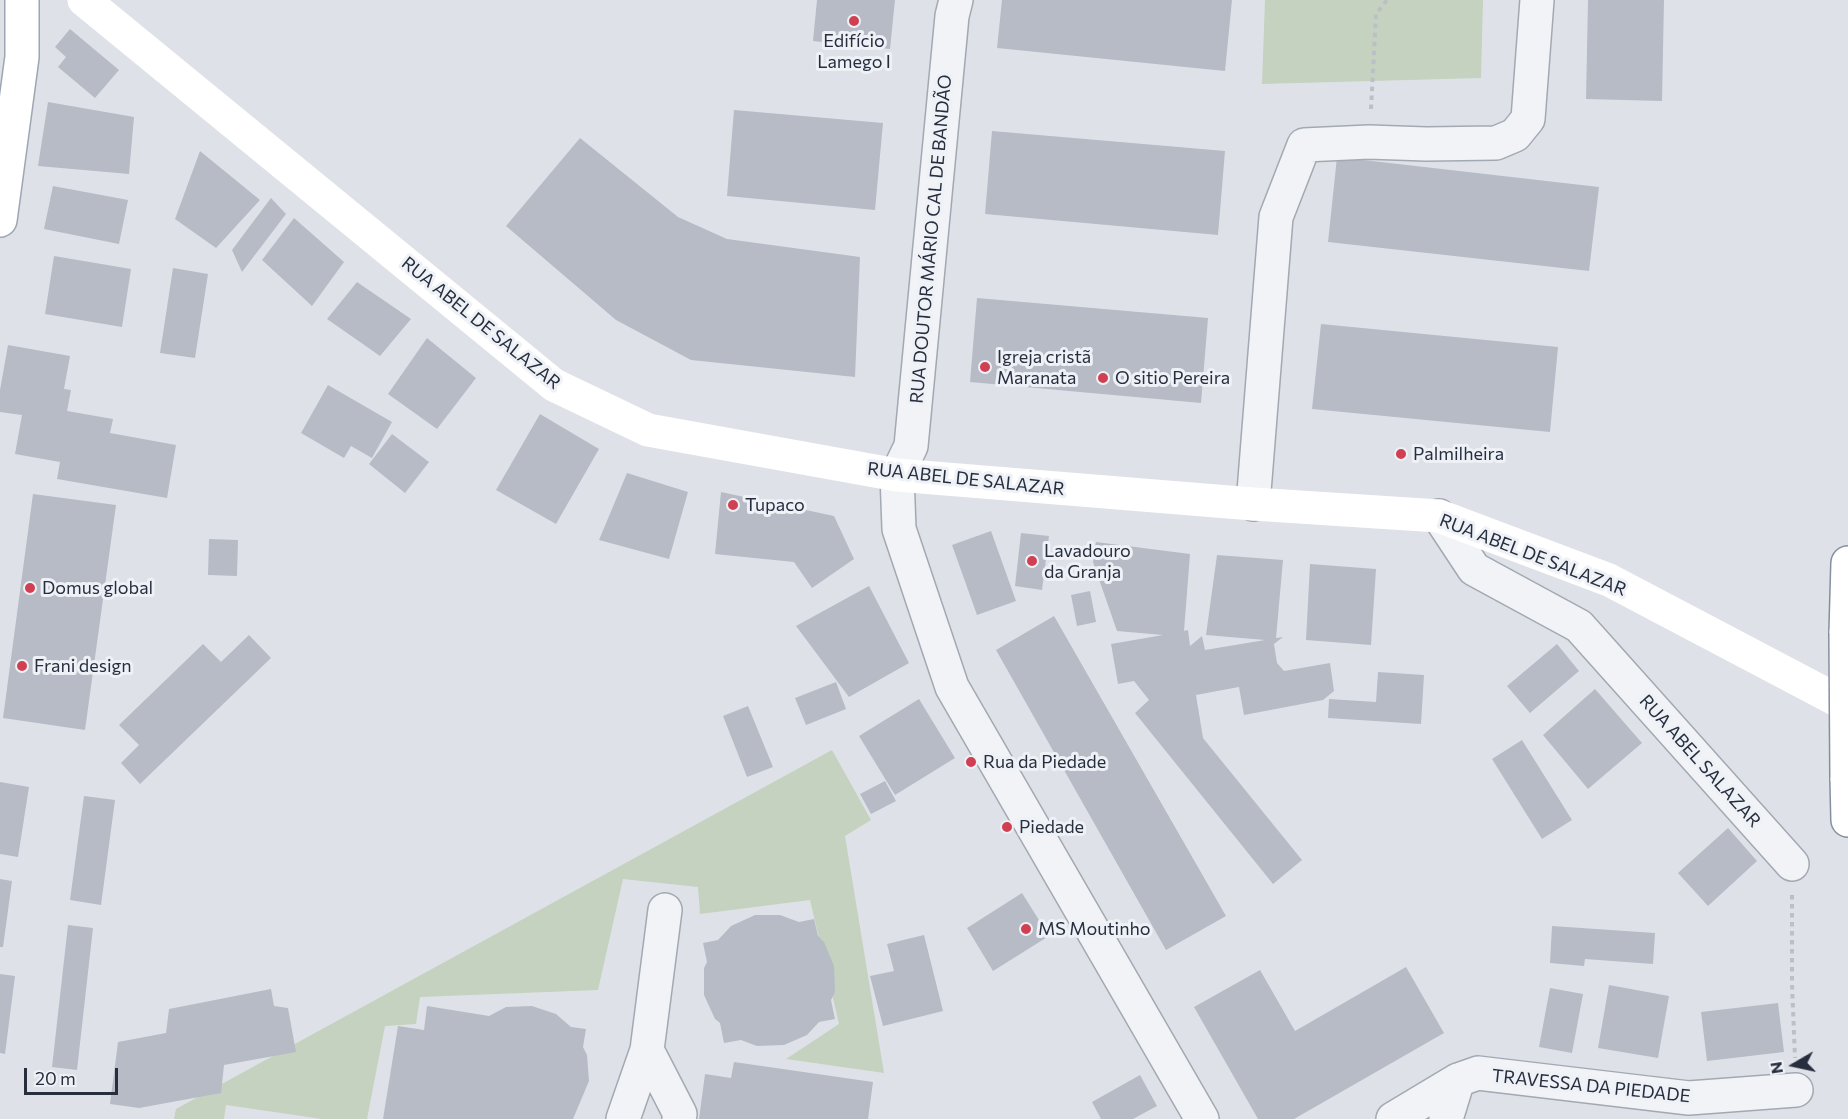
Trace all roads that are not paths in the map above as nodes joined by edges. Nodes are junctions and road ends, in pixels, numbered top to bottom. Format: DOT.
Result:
graph roads {
  1 [pos="22,0"];
  2 [pos="84,0"];
  3 [pos="956,0"];
  4 [pos="1537,0"];
  5 [pos="0,220"];
  6 [pos="897,475"];
  7 [pos="1253,504"];
  8 [pos="1439,516"];
  9 [pos="1848,563"];
  10 [pos="1848,706"];
  11 [pos="1847,778"];
  12 [pos="1848,820"];
  13 [pos="1792,864"];
  14 [pos="665,910"];
  15 [pos="647,1050"];
  16 [pos="1458,1080"];
  17 [pos="1796,1090"];
  18 [pos="622,1119"];
  19 [pos="680,1119"];
  20 [pos="1202,1119"];
  21 [pos="1393,1119"];
  22 [pos="1446,1119"];
  1 -- 5 [label="main road"];
  2 -- 6 [label="main road, RUA ABEL DE SALAZAR"];
  3 -- 6 [label="street, RUA DOUTOR MÁRIO CAL DE BANDÃO"];
  4 -- 7 [label="street"];
  6 -- 7 [label="main road, RUA ABEL DE SALAZAR"];
  6 -- 20 [label="street"];
  7 -- 8 [label="main road, RUA ABEL DE SALAZAR"];
  8 -- 10 [label="main road, RUA ABEL DE SALAZAR"];
  8 -- 13 [label="street, RUA ABEL SALAZAR"];
  9 -- 11 [label="main road, bridge"];
  11 -- 12 [label="main road"];
  14 -- 15 [label="street"];
  15 -- 18 [label="street"];
  15 -- 19 [label="street"];
  16 -- 17 [label="street, TRAVESSA DA PIEDADE"];
  16 -- 21 [label="street, TRAVESSA DA PIEDADE"];
  16 -- 22 [label="street"];
}
